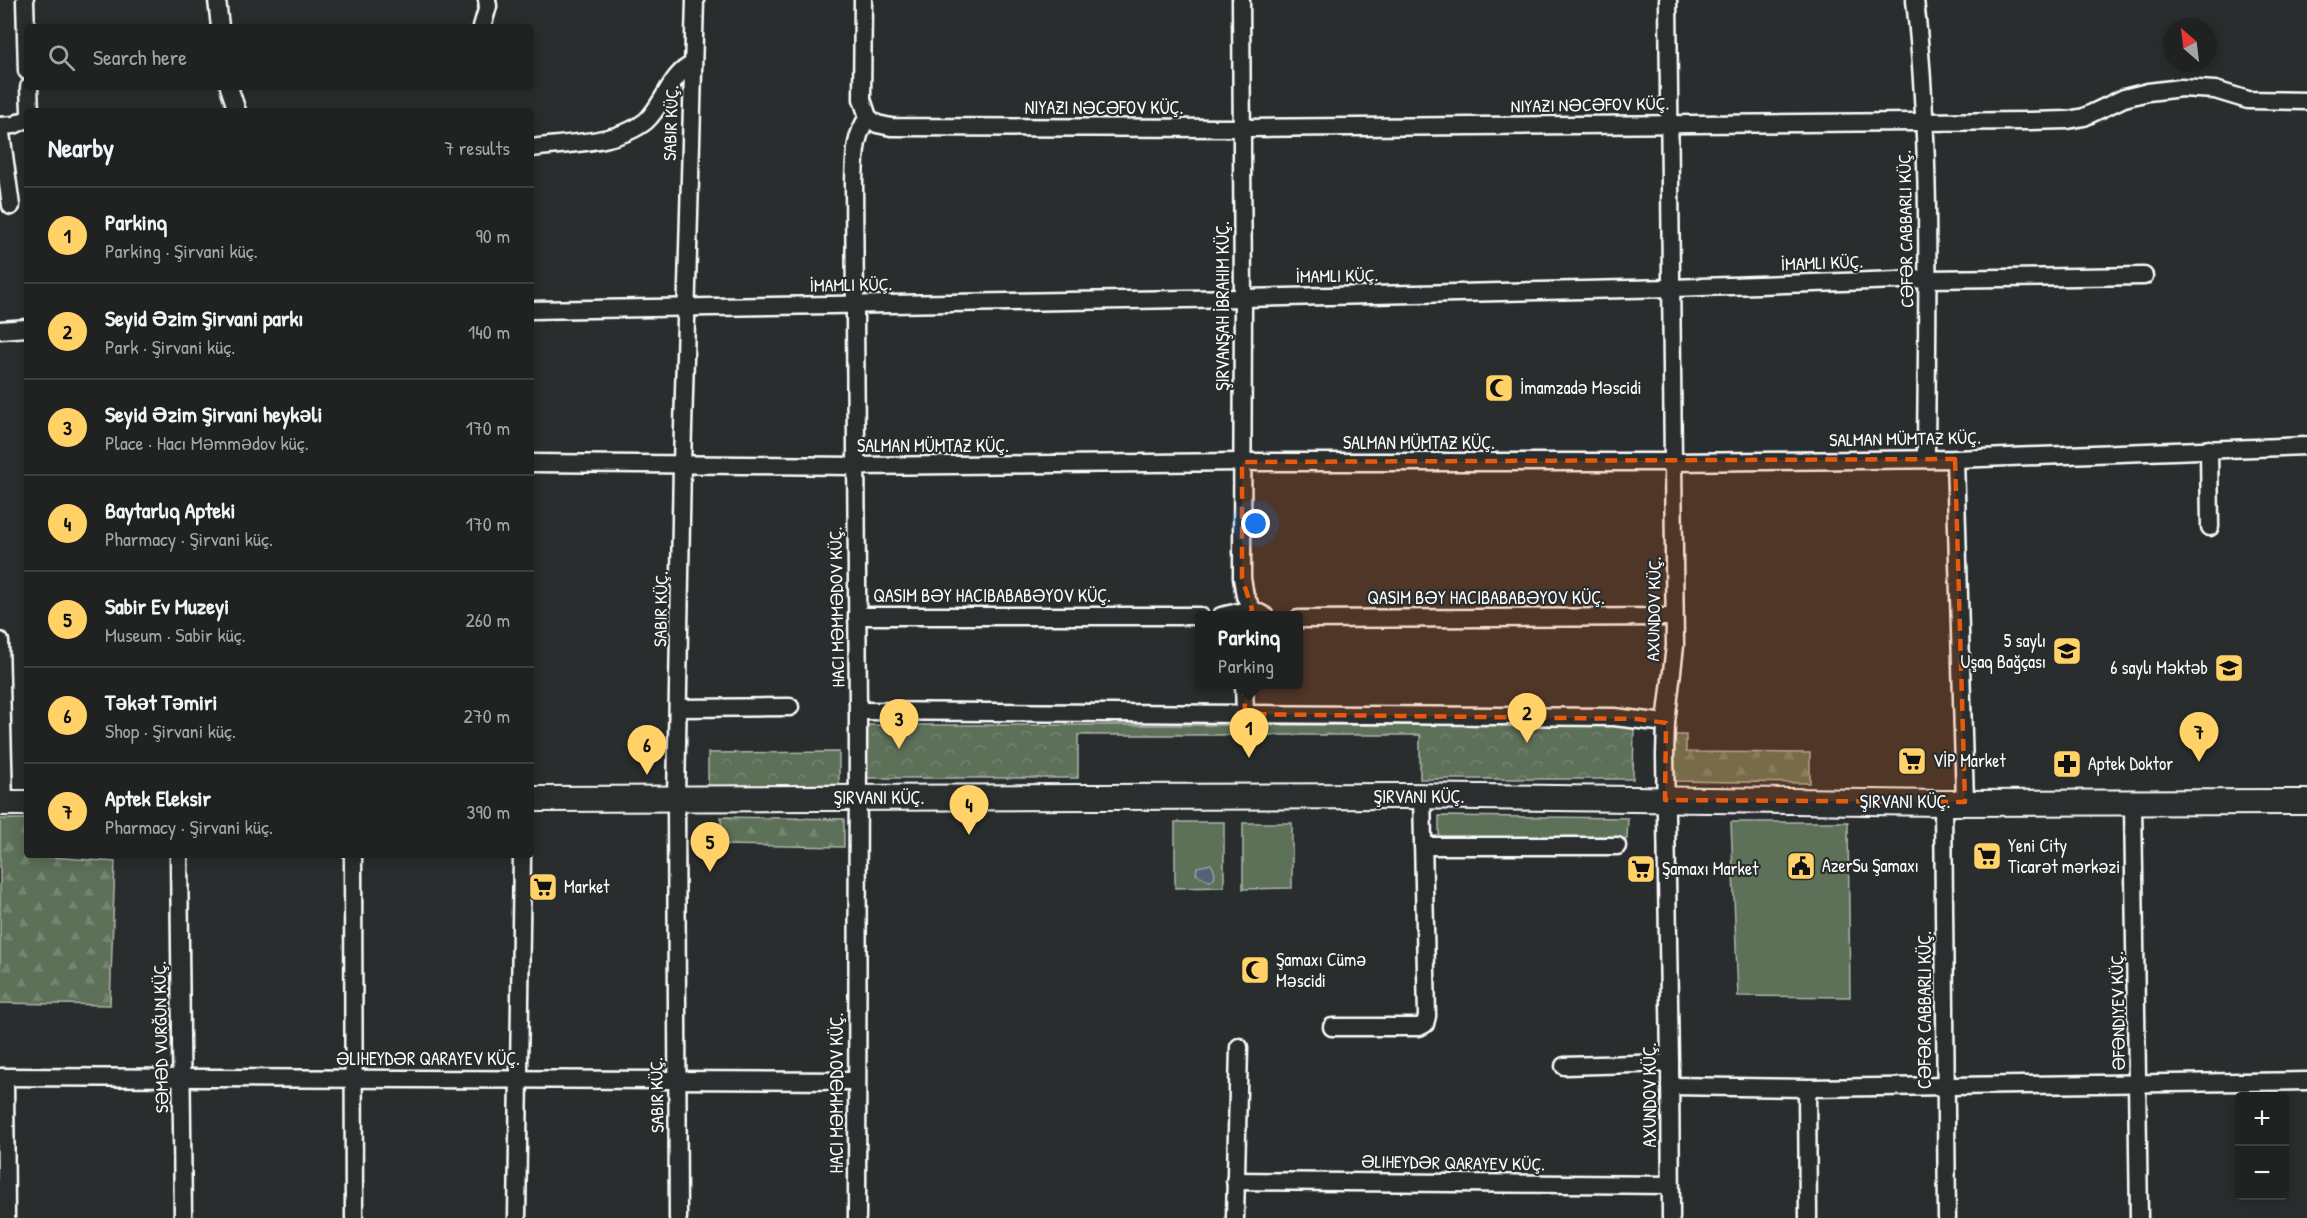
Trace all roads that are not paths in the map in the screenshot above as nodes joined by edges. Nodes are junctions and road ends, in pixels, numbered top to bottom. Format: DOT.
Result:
graph roads {
  1 [pos="25,0"];
  2 [pos="217,0"];
  3 [pos="488,0"];
  4 [pos="695,0"];
  5 [pos="862,0"];
  6 [pos="1241,0"];
  7 [pos="1668,0"];
  8 [pos="1915,0"];
  9 [pos="26,24"];
  10 [pos="220,24"];
  11 [pos="483,24"];
  12 [pos="692,65"];
  13 [pos="29,90"];
  14 [pos="230,90"];
  15 [pos="2307,101"];
  16 [pos="30,108"];
  17 [pos="236,108"];
  18 [pos="868,117"];
  19 [pos="24,120"];
  20 [pos="1924,121"];
  21 [pos="1669,124"];
  22 [pos="0,126"];
  23 [pos="1242,128"];
  24 [pos="534,148"];
  25 [pos="11,206"];
  26 [pos="2144,276"];
  27 [pos="1927,279"];
  28 [pos="1671,288"];
  29 [pos="1243,298"];
  30 [pos="855,304"];
  31 [pos="686,307"];
  32 [pos="534,310"];
  33 [pos="24,328"];
  34 [pos="0,330"];
  35 [pos="2307,446"];
  36 [pos="2209,449"];
  37 [pos="1926,459"];
  38 [pos="1955,459"];
  39 [pos="1242,462"];
  40 [pos="1674,462"];
  41 [pos="534,463"];
  42 [pos="682,464"];
  43 [pos="855,466"];
  44 [pos="2210,528"];
  45 [pos="1254,611"];
  46 [pos="857,616"];
  47 [pos="1195,616"];
  48 [pos="1674,617"];
  49 [pos="1303,619"];
  50 [pos="0,641"];
  51 [pos="1244,689"];
  52 [pos="790,707"];
  53 [pos="679,708"];
  54 [pos="858,711"];
  55 [pos="1245,714"];
  56 [pos="1666,723"];
  57 [pos="1422,796"];
  58 [pos="857,798"];
  59 [pos="534,799"];
  60 [pos="676,799"];
  61 [pos="1665,801"];
  62 [pos="1954,802"];
  63 [pos="2307,802"];
  64 [pos="10,803"];
  65 [pos="2133,803"];
  66 [pos="1423,846"];
  67 [pos="1617,846"];
  68 [pos="179,858"];
  69 [pos="353,858"];
  70 [pos="522,858"];
  71 [pos="1332,1027"];
  72 [pos="1239,1047"];
  73 [pos="1670,1063"];
  74 [pos="1564,1065"];
  75 [pos="3,1077"];
  76 [pos="180,1077"];
  77 [pos="354,1078"];
  78 [pos="518,1079"];
  79 [pos="856,1081"];
  80 [pos="2307,1081"];
  81 [pos="676,1082"];
  82 [pos="2139,1084"];
  83 [pos="1671,1086"];
  84 [pos="1945,1086"];
  85 [pos="1807,1088"];
  86 [pos="1236,1181"];
  87 [pos="1670,1185"];
  88 [pos="6,1218"];
  89 [pos="183,1218"];
  90 [pos="354,1218"];
  91 [pos="517,1218"];
  92 [pos="678,1218"];
  93 [pos="857,1218"];
  94 [pos="1235,1218"];
  95 [pos="1671,1218"];
  96 [pos="1808,1218"];
  97 [pos="1947,1218"];
  98 [pos="2139,1218"];
  1 -- 9 [label="street"];
  2 -- 10 [label="street"];
  3 -- 11 [label="street"];
  4 -- 12 [label="street, SABIR KÜÇ."];
  5 -- 18 [label="street"];
  6 -- 23 [label="street, ŞIRVANŞAH İBRAHIM KÜÇ."];
  7 -- 21 [label="street, AXUNDOV KÜÇ."];
  8 -- 20 [label="street"];
  12 -- 24 [label="street"];
  12 -- 31 [label="street, SABIR KÜÇ."];
  13 -- 16 [label="street"];
  14 -- 17 [label="street"];
  15 -- 20 [label="street, NIYAZI NƏCƏFOV KÜÇ."];
  18 -- 23 [label="street, NIYAZI NƏCƏFOV KÜÇ."];
  18 -- 30 [label="street"];
  19 -- 22 [label="street"];
  20 -- 21 [label="street, NIYAZI NƏCƏFOV KÜÇ."];
  20 -- 27 [label="street"];
  21 -- 23 [label="street, NIYAZI NƏCƏFOV KÜÇ."];
  21 -- 28 [label="street, AXUNDOV KÜÇ."];
  22 -- 25 [label="street"];
  23 -- 29 [label="street, ŞIRVANŞAH İBRAHIM KÜÇ."];
  26 -- 27 [label="street"];
  27 -- 28 [label="street"];
  27 -- 37 [label="street"];
  28 -- 29 [label="street"];
  28 -- 40 [label="street, AXUNDOV KÜÇ."];
  29 -- 30 [label="street"];
  29 -- 39 [label="street, ŞIRVANŞAH İBRAHIM KÜÇ."];
  30 -- 31 [label="street"];
  30 -- 43 [label="street"];
  31 -- 32 [label="street"];
  31 -- 42 [label="street, SABIR KÜÇ."];
  33 -- 34 [label="street"];
  35 -- 36 [label="street, SALMAN MÜMTAZ KÜÇ."];
  36 -- 38 [label="street, SALMAN MÜMTAZ KÜÇ."];
  36 -- 44 [label="street"];
  37 -- 38 [label="street, SALMAN MÜMTAZ KÜÇ."];
  37 -- 40 [label="street, SALMAN MÜMTAZ KÜÇ."];
  38 -- 62 [label="street"];
  39 -- 40 [label="street, SALMAN MÜMTAZ KÜÇ."];
  39 -- 43 [label="street, SALMAN MÜMTAZ KÜÇ."];
  39 -- 45 [label="street, ŞIRVANŞAH İBRAHIM KÜÇ."];
  40 -- 48 [label="street, AXUNDOV KÜÇ."];
  41 -- 42 [label="street, SALMAN MÜMTAZ KÜÇ."];
  42 -- 43 [label="street, SALMAN MÜMTAZ KÜÇ."];
  42 -- 53 [label="street, SABIR KÜÇ."];
  43 -- 46 [label="street"];
  46 -- 47 [label="street"];
  46 -- 54 [label="street"];
  48 -- 49 [label="street"];
  48 -- 56 [label="street, AXUNDOV KÜÇ."];
  50 -- 64 [label="street"];
  51 -- 55 [label="street"];
  52 -- 53 [label="street"];
  53 -- 60 [label="street, SABIR KÜÇ."];
  54 -- 55 [label="street"];
  54 -- 58 [label="street"];
  55 -- 56 [label="street"];
  56 -- 61 [label="street, AXUNDOV KÜÇ."];
  57 -- 58 [label="main road, ŞIRVANI KÜÇ."];
  57 -- 61 [label="main road, ŞIRVANI KÜÇ."];
  57 -- 66 [label="street"];
  58 -- 60 [label="main road, ŞIRVANI KÜÇ."];
  58 -- 79 [label="street"];
  59 -- 60 [label="main road, ŞIRVANI KÜÇ."];
  60 -- 81 [label="street, SABIR KÜÇ."];
  61 -- 62 [label="main road, ŞIRVANI KÜÇ."];
  61 -- 73 [label="street, AXUNDOV KÜÇ."];
  62 -- 65 [label="main road, ŞIRVANI KÜÇ."];
  62 -- 84 [label="street"];
  63 -- 65 [label="main road, ŞIRVANI KÜÇ."];
  65 -- 82 [label="street, ƏFƏNDIYEV KÜÇ."];
  66 -- 67 [label="street"];
  66 -- 71 [label="street"];
  68 -- 76 [label="street, SƏMƏD VURĞUN KÜÇ."];
  69 -- 77 [label="street"];
  70 -- 78 [label="street"];
  72 -- 86 [label="street"];
  73 -- 74 [label="street"];
  73 -- 83 [label="street, AXUNDOV KÜÇ."];
  75 -- 76 [label="street, ƏLIHEYDƏR QARAYEV KÜÇ."];
  75 -- 88 [label="street"];
  76 -- 77 [label="street, ƏLIHEYDƏR QARAYEV KÜÇ."];
  76 -- 89 [label="street, SƏMƏD VURĞUN KÜÇ."];
  77 -- 78 [label="street, ƏLIHEYDƏR QARAYEV KÜÇ."];
  77 -- 90 [label="street"];
  78 -- 81 [label="street, ƏLIHEYDƏR QARAYEV KÜÇ."];
  78 -- 91 [label="street"];
  79 -- 81 [label="street, ƏLIHEYDƏR QARAYEV KÜÇ."];
  79 -- 93 [label="street"];
  80 -- 82 [label="street"];
  81 -- 92 [label="street, SABIR KÜÇ."];
  82 -- 84 [label="street"];
  82 -- 98 [label="street, ƏFƏNDIYEV KÜÇ."];
  83 -- 85 [label="street"];
  83 -- 87 [label="street, AXUNDOV KÜÇ."];
  84 -- 85 [label="street"];
  84 -- 97 [label="street"];
  85 -- 96 [label="street"];
  86 -- 87 [label="street, ƏLIHEYDƏR QARAYEV KÜÇ."];
  86 -- 94 [label="street"];
  87 -- 95 [label="street, AXUNDOV KÜÇ."];
}
